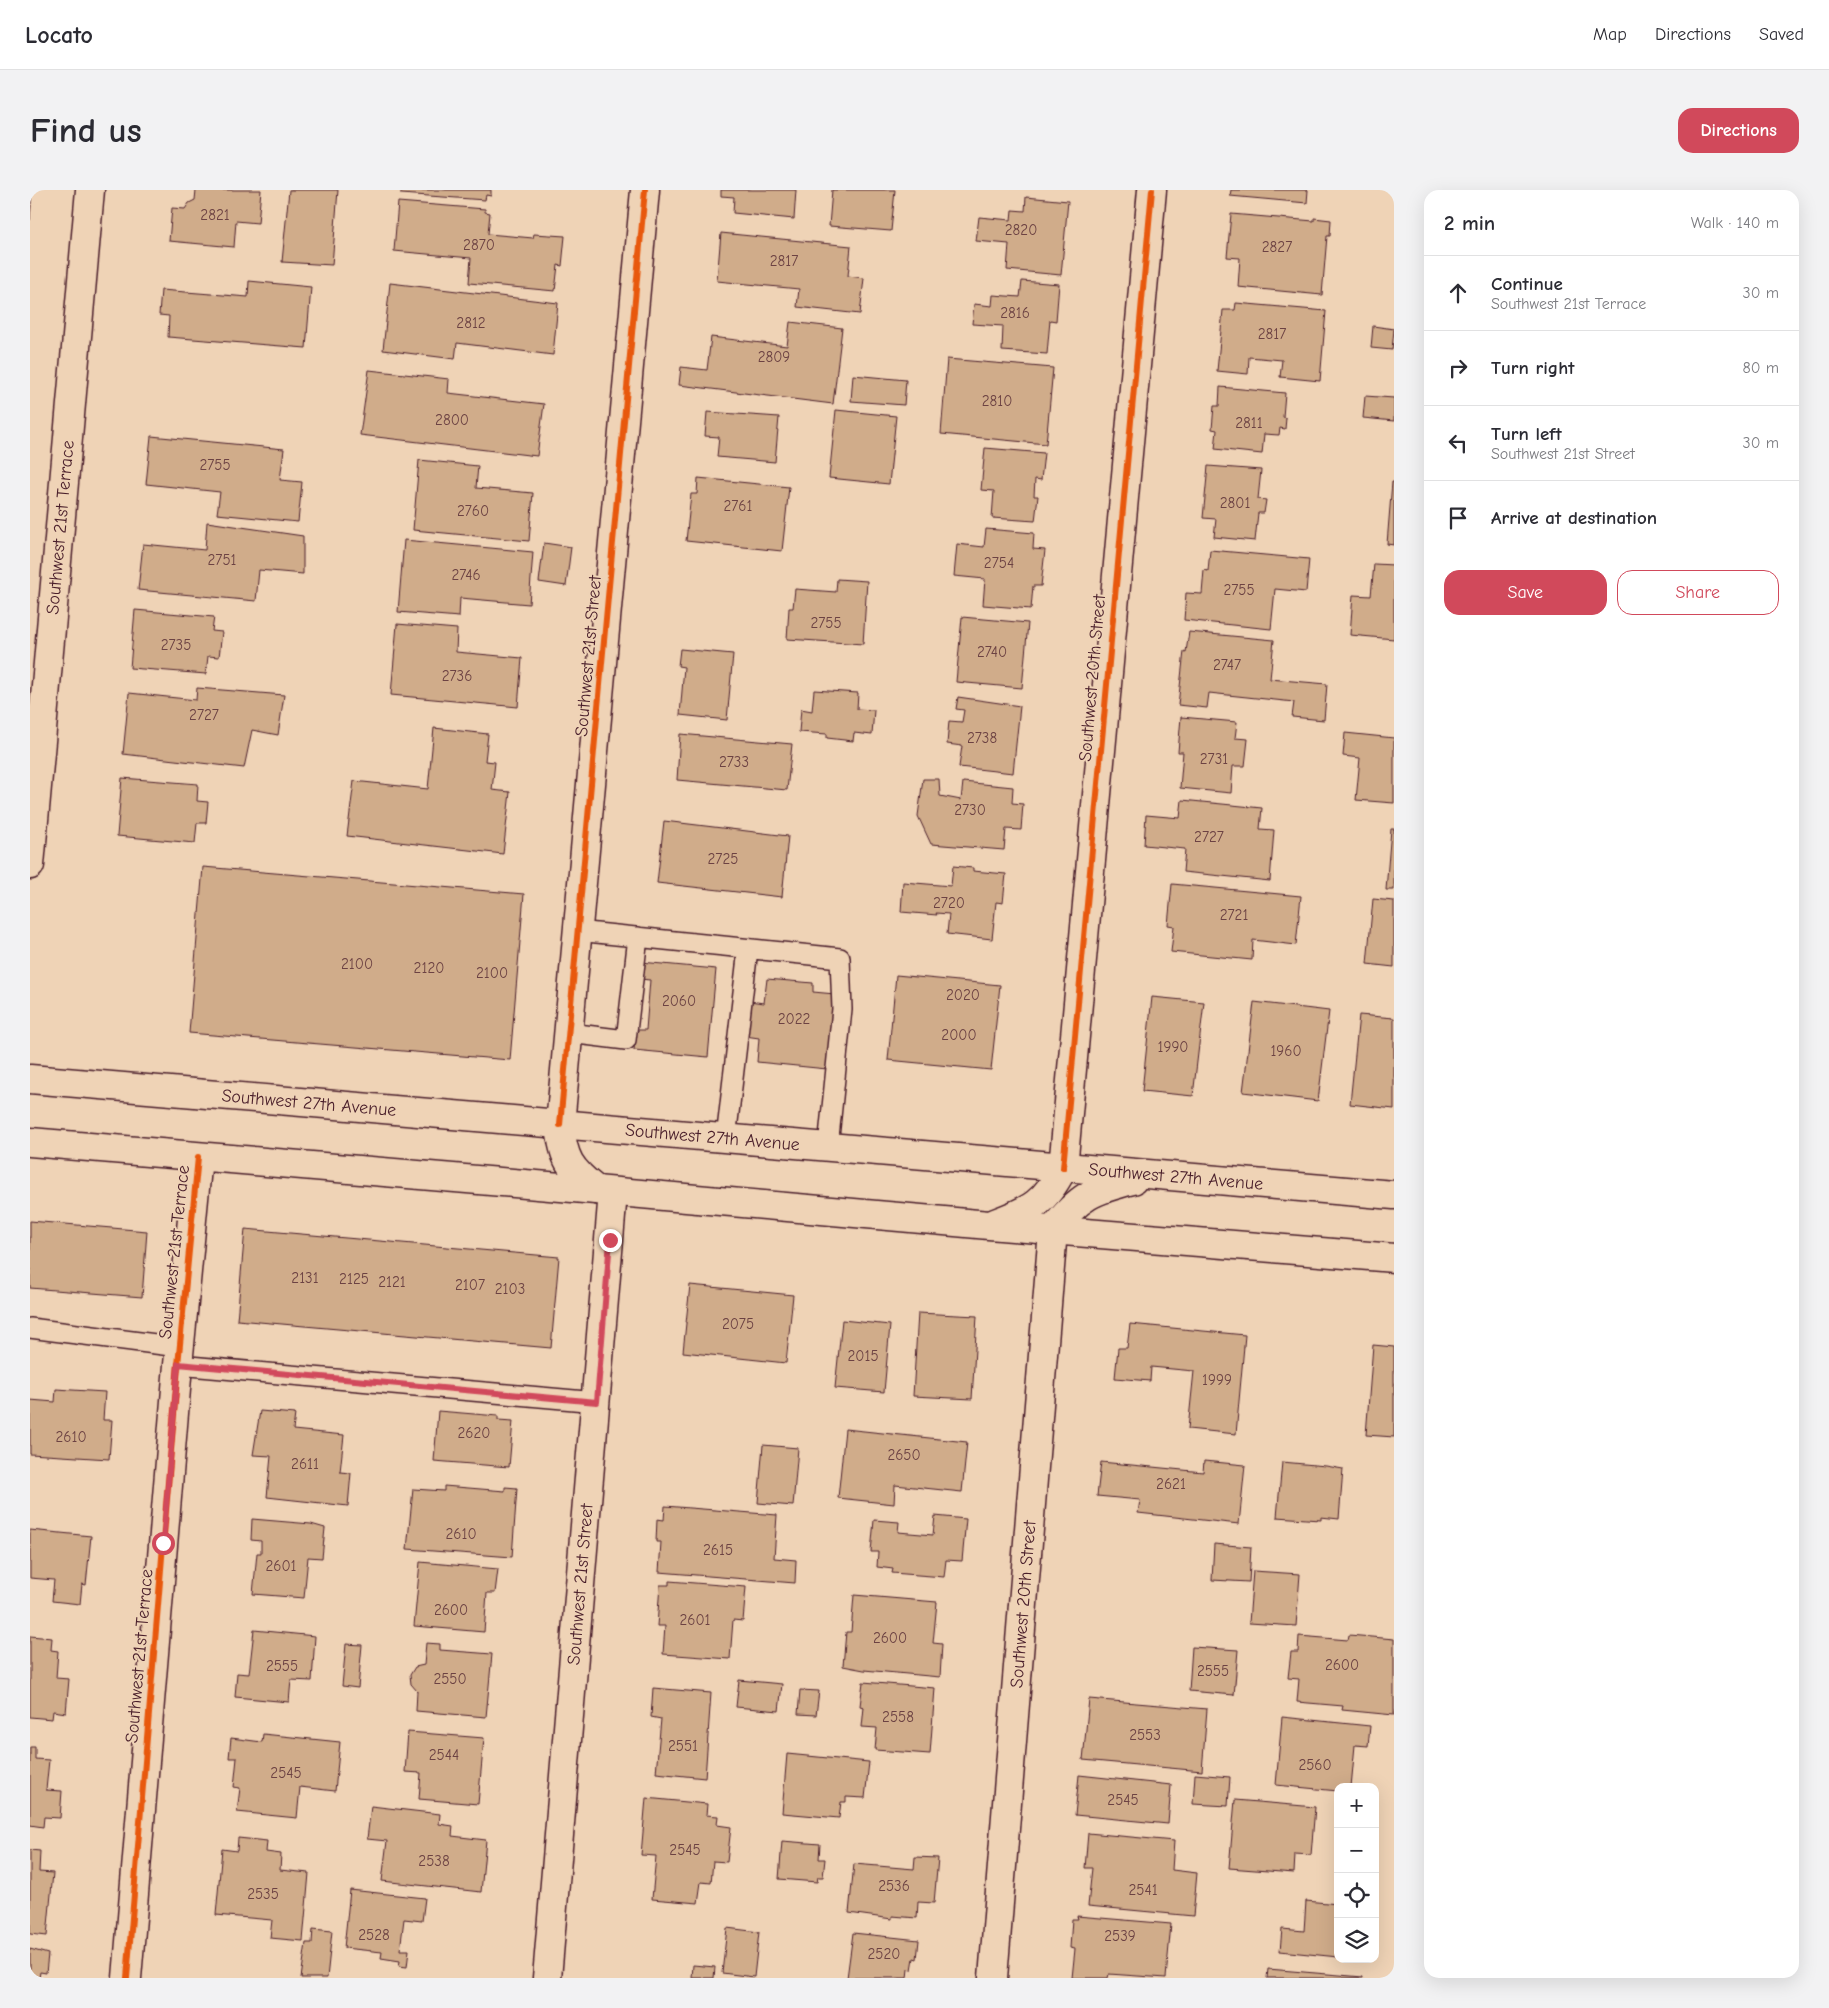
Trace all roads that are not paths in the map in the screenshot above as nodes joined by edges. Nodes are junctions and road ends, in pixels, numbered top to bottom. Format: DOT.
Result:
graph roads {
  1 [pos="90,190"];
  2 [pos="645,190"];
  3 [pos="1152,190"];
  4 [pos="32,813"];
  5 [pos="30,865"];
  6 [pos="577,931"];
  7 [pos="638,937"];
  8 [pos="748,949"];
  9 [pos="569,1033"];
  10 [pos="30,1079"];
  11 [pos="560,1125"];
  12 [pos="726,1139"];
  13 [pos="30,1142"];
  14 [pos="828,1147"];
  15 [pos="198,1157"];
  16 [pos="1063,1168"];
  17 [pos="1152,1175"];
  18 [pos="605,1191"];
  19 [pos="1394,1195"];
  20 [pos="989,1225"];
  21 [pos="1053,1230"];
  22 [pos="1394,1258"];
  23 [pos="30,1328"];
  24 [pos="179,1356"];
  25 [pos="597,1402"];
  26 [pos="127,1978"];
  27 [pos="547,1978"];
  28 [pos="993,1978"];
  1 -- 4 [label="main road, Southwest 21st Terrace"];
  2 -- 6 [label="main road, Southwest 21st Street"];
  3 -- 16 [label="main road, Southwest 20th Street"];
  4 -- 5 [label="main road, Southwest 21st Terrace"];
  6 -- 7 [label="lane"];
  6 -- 9 [label="main road, Southwest 21st Street"];
  7 -- 8 [label="lane"];
  7 -- 9 [label="lane"];
  8 -- 12 [label="lane"];
  8 -- 14 [label="lane"];
  9 -- 11 [label="main road, Southwest 21st Street"];
  10 -- 11 [label="main road, Southwest 27th Avenue"];
  11 -- 12 [label="main road, Southwest 27th Avenue"];
  11 -- 18 [label="main road, Southwest 21st Street"];
  12 -- 14 [label="main road, Southwest 27th Avenue"];
  13 -- 15 [label="main road"];
  14 -- 16 [label="main road, Southwest 27th Avenue"];
  15 -- 18 [label="main road"];
  15 -- 24 [label="main road, Southwest 21st Terrace"];
  16 -- 17 [label="main road, Southwest 27th Avenue"];
  16 -- 20 [label="main road"];
  17 -- 19 [label="main road, Southwest 27th Avenue"];
  17 -- 21 [label="main road"];
  18 -- 20 [label="main road"];
  18 -- 25 [label="main road, Southwest 21st Street"];
  20 -- 21 [label="main road"];
  21 -- 22 [label="main road"];
  21 -- 28 [label="main road, Southwest 20th Street"];
  23 -- 24 [label="lane"];
  24 -- 25 [label="lane"];
  24 -- 26 [label="main road, Southwest 21st Terrace"];
  25 -- 27 [label="main road, Southwest 21st Street"];
}
